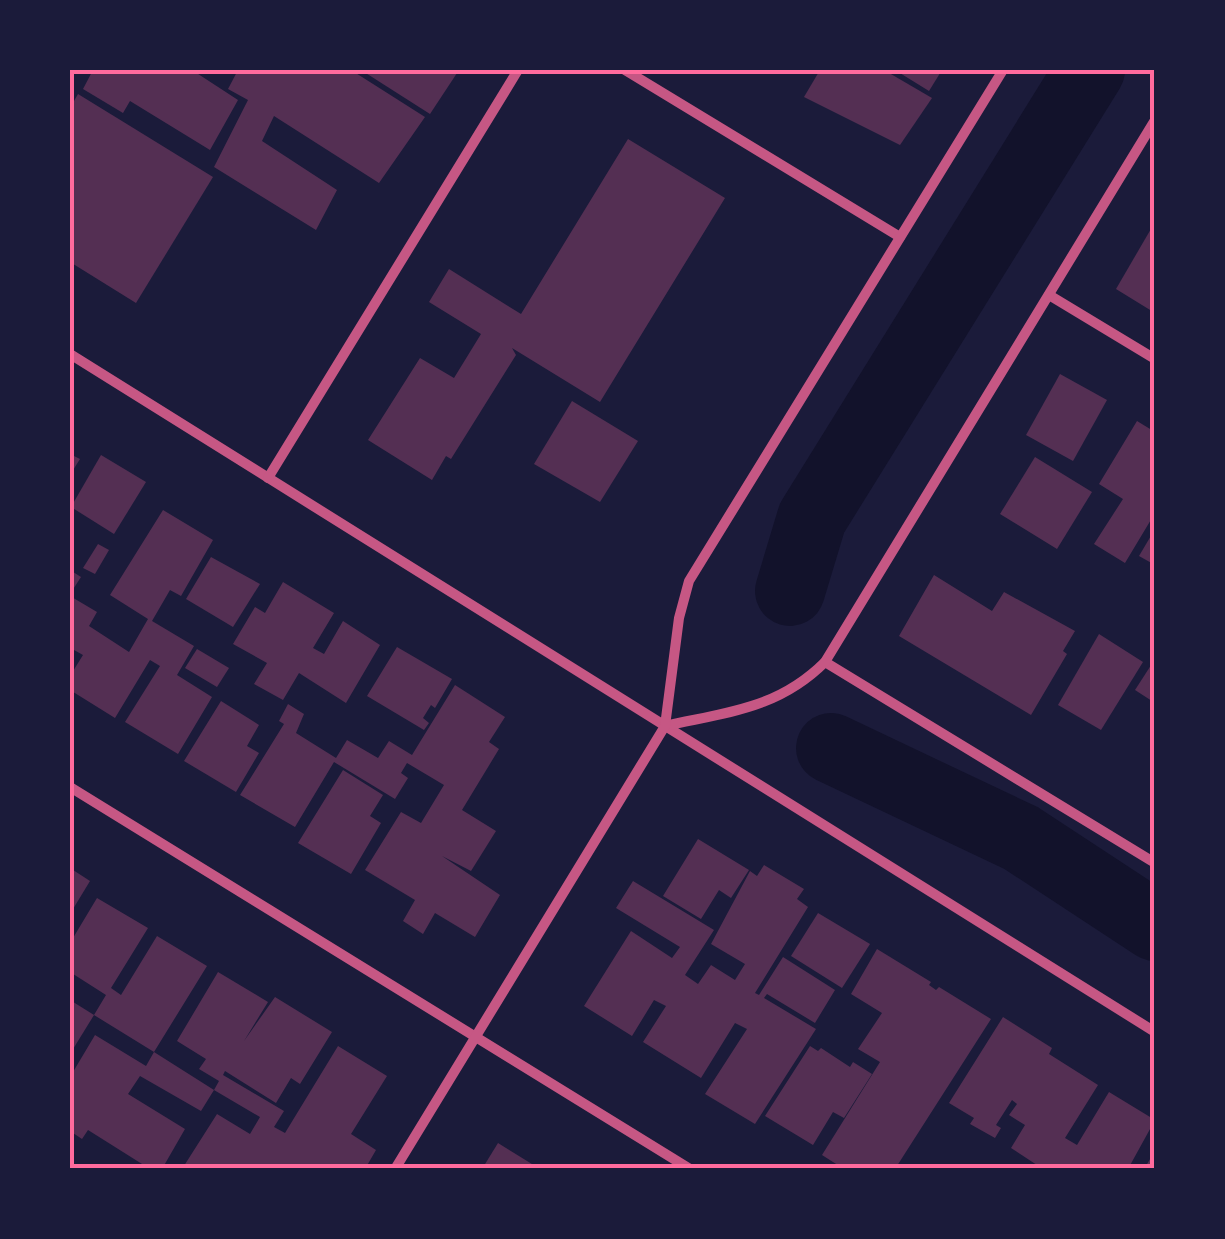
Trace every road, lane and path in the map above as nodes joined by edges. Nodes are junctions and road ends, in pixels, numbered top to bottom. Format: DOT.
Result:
graph roads {
  1 [pos="518,70"];
  2 [pos="625,70"];
  3 [pos="1003,70"];
  4 [pos="1155,120"];
  5 [pos="900,237"];
  6 [pos="1048,295"];
  7 [pos="70,354"];
  8 [pos="1155,360"];
  9 [pos="268,478"];
  10 [pos="825,662"];
  11 [pos="665,726"];
  12 [pos="70,788"];
  13 [pos="1155,863"];
  14 [pos="1155,1032"];
  15 [pos="476,1037"];
  16 [pos="395,1169"];
  17 [pos="690,1169"];
  1 -- 9 [label="street"];
  2 -- 5 [label="street"];
  3 -- 5 [label="street"];
  4 -- 6 [label="street"];
  5 -- 11 [label="street"];
  6 -- 8 [label="street"];
  6 -- 10 [label="street"];
  7 -- 9 [label="street"];
  9 -- 11 [label="street"];
  10 -- 11 [label="street"];
  10 -- 13 [label="street"];
  11 -- 14 [label="street"];
  11 -- 15 [label="street"];
  12 -- 15 [label="street"];
  15 -- 16 [label="street"];
  15 -- 17 [label="street"];
}
